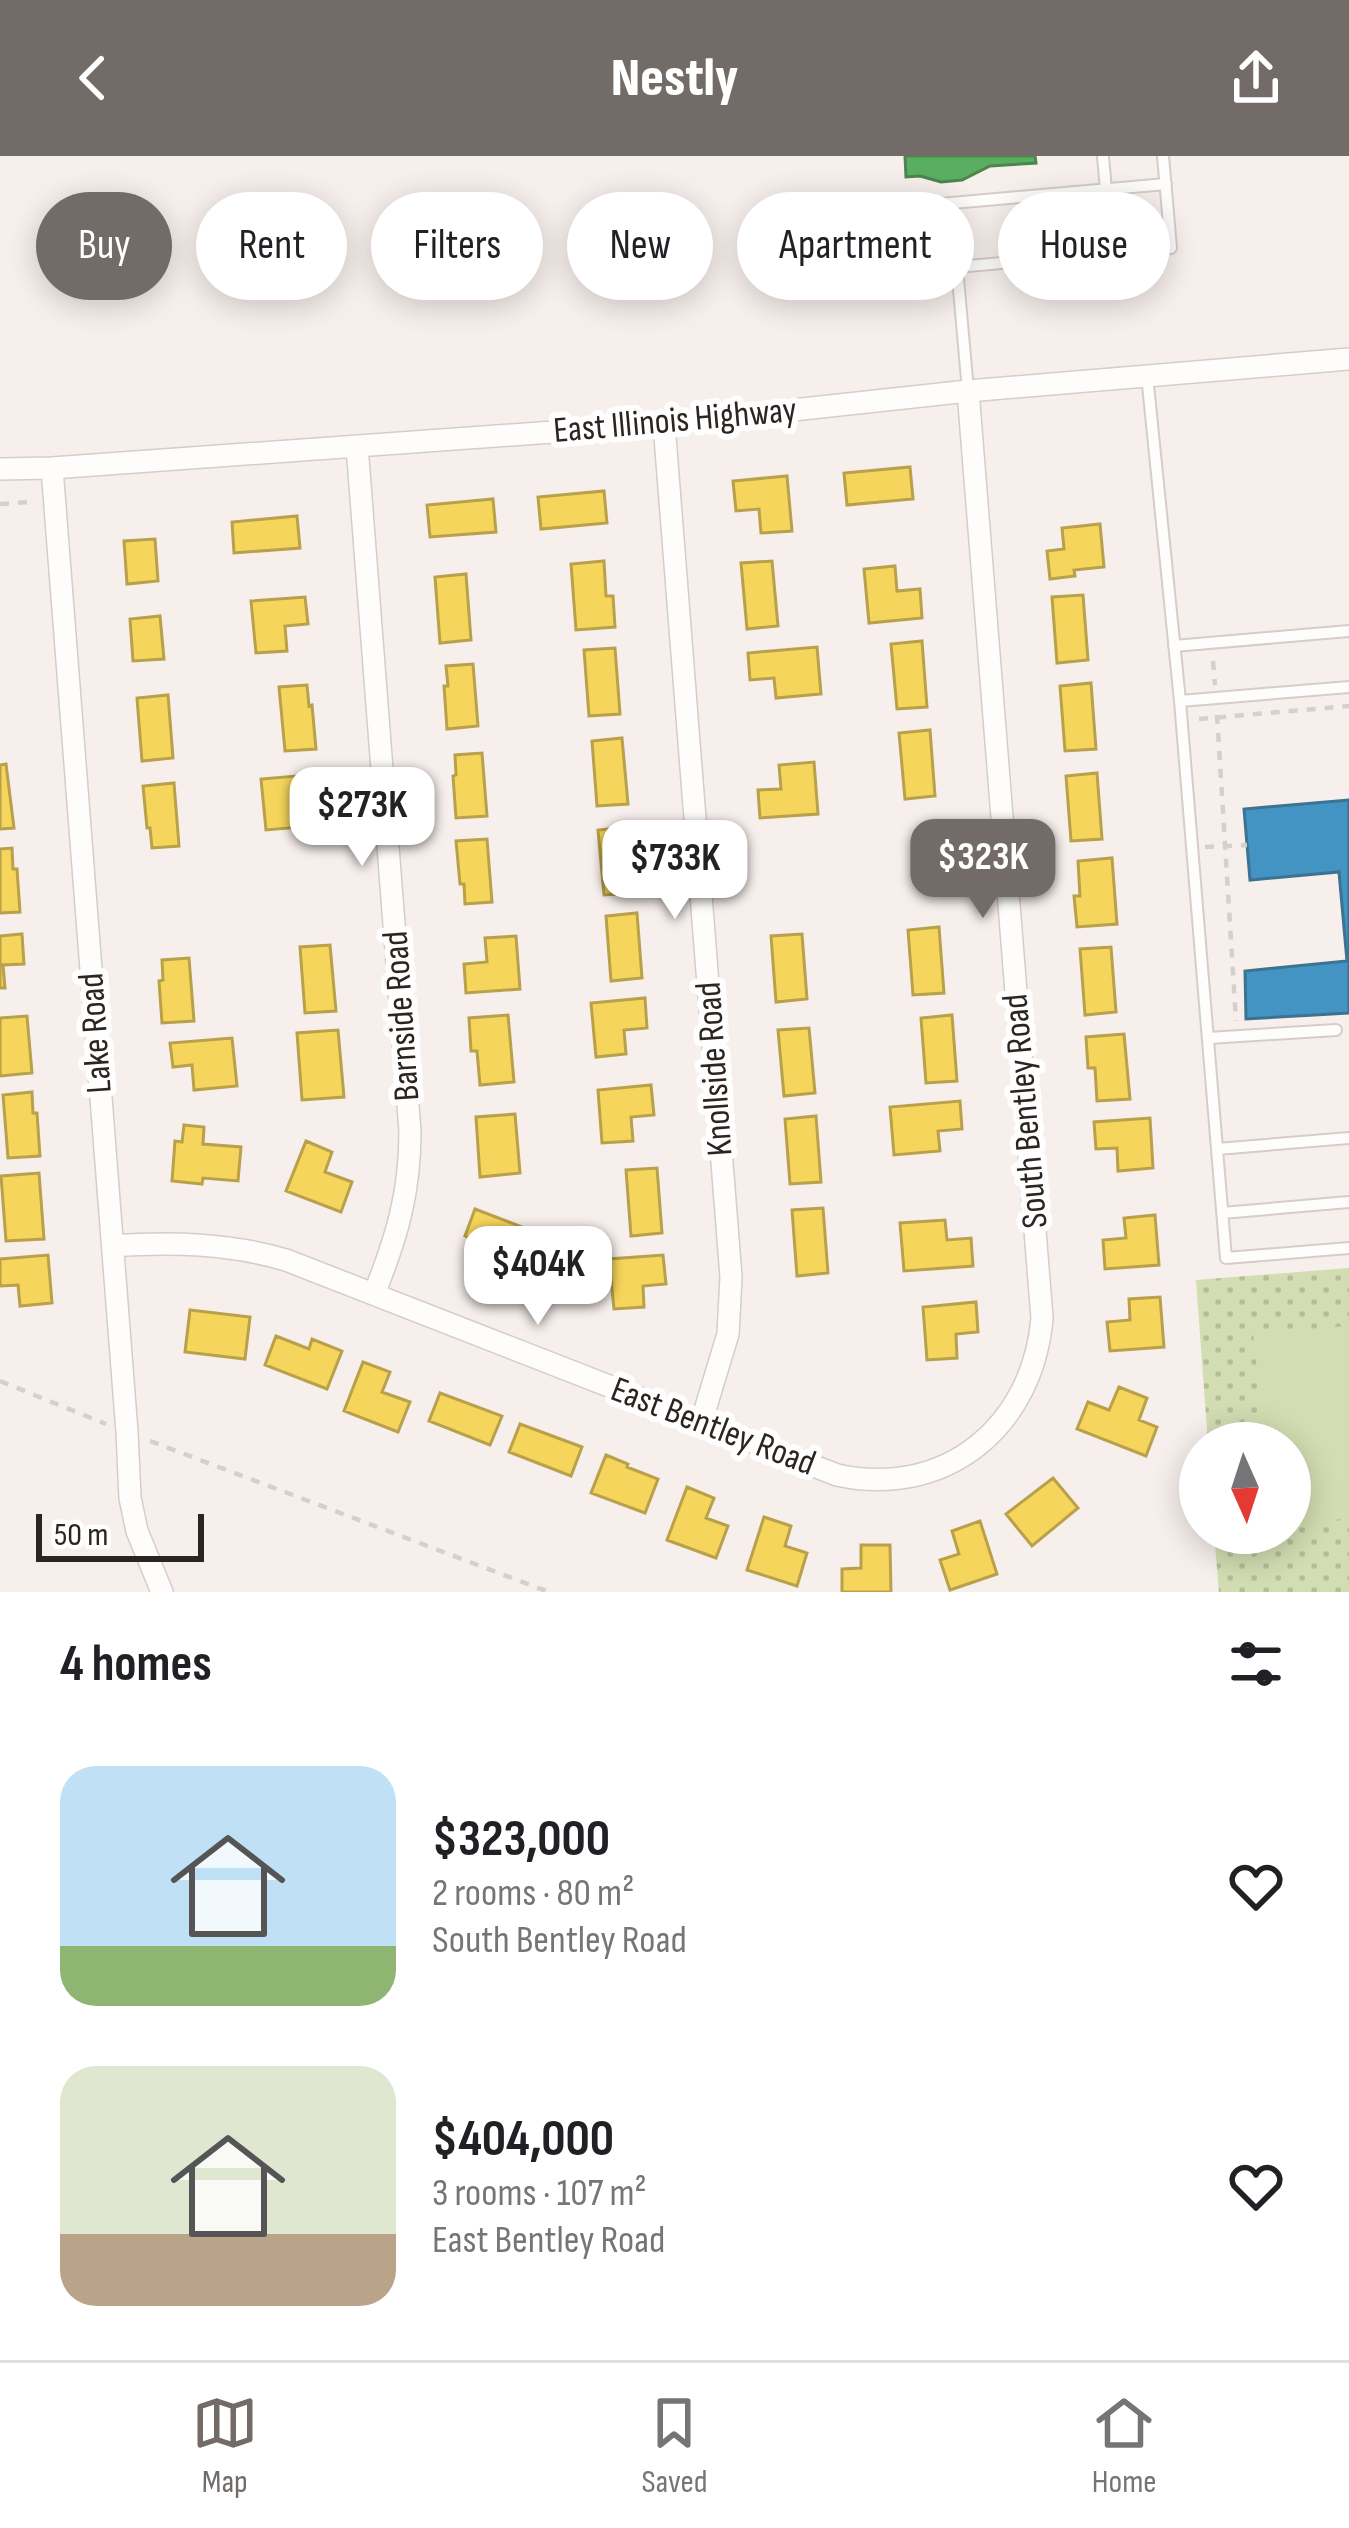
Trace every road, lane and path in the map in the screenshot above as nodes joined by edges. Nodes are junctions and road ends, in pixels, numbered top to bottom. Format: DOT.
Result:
graph roads {
  1 [pos="1103,156"];
  2 [pos="1163,156"];
  3 [pos="1166,184"];
  4 [pos="1106,190"];
  5 [pos="974,201"];
  6 [pos="974,265"];
  7 [pos="960,300"];
  8 [pos="1349,359"];
  9 [pos="1148,375"];
  10 [pos="968,391"];
  11 [pos="664,424"];
  12 [pos="357,446"];
  13 [pos="52,468"];
  14 [pos="0,469"];
  15 [pos="55,500"];
  16 [pos="0,504"];
  17 [pos="1349,632"];
  18 [pos="1211,643"];
  19 [pos="1174,646"];
  20 [pos="1349,687"];
  21 [pos="1216,698"];
  22 [pos="1180,701"];
  23 [pos="1349,706"];
  24 [pos="1217,718"];
  25 [pos="1181,721"];
  26 [pos="1247,845"];
  27 [pos="1225,846"];
  28 [pos="1192,848"];
  29 [pos="1336,1030"];
  30 [pos="1237,1036"];
  31 [pos="1208,1038"];
  32 [pos="1349,1138"];
  33 [pos="1217,1149"];
  34 [pos="1349,1202"];
  35 [pos="1222,1213"];
  36 [pos="113,1246"];
  37 [pos="1349,1247"];
  38 [pos="374,1294"];
  39 [pos="0,1381"];
  40 [pos="701,1423"];
  41 [pos="127,1432"];
  42 [pos="971,1450"];
  43 [pos="162,1592"];
  44 [pos="549,1592"];
  1 -- 4 [label="lane"];
  2 -- 3 [label="lane"];
  3 -- 4 [label="lane"];
  3 -- 6 [label="lane"];
  4 -- 5 [label="lane"];
  7 -- 10 [label="lane"];
  8 -- 9 [label="street, East Illinois Highway"];
  9 -- 10 [label="street, East Illinois Highway"];
  9 -- 19 [label="lane"];
  10 -- 11 [label="street, East Illinois Highway"];
  10 -- 42 [label="street, South Bentley Road"];
  11 -- 12 [label="street, East Illinois Highway"];
  11 -- 40 [label="street, Knollside Road"];
  12 -- 13 [label="street, East Illinois Highway"];
  12 -- 38 [label="street, Barnside Road"];
  13 -- 14 [label="street, East Illinois Highway"];
  13 -- 15 [label="street, Lake Road"];
  15 -- 16 [label="path"];
  15 -- 36 [label="street, Lake Road"];
  17 -- 18 [label="lane"];
  18 -- 19 [label="lane"];
  18 -- 21 [label="path"];
  19 -- 22 [label="lane"];
  20 -- 21 [label="lane"];
  21 -- 22 [label="lane"];
  21 -- 24 [label="path"];
  22 -- 25 [label="lane"];
  23 -- 24 [label="path"];
  24 -- 25 [label="path"];
  24 -- 27 [label="path"];
  25 -- 28 [label="lane"];
  26 -- 27 [label="path"];
  27 -- 28 [label="path"];
  27 -- 30 [label="path"];
  28 -- 31 [label="lane"];
  29 -- 30 [label="lane"];
  30 -- 31 [label="lane"];
  31 -- 33 [label="lane"];
  32 -- 33 [label="lane"];
  33 -- 35 [label="lane"];
  34 -- 35 [label="lane"];
  35 -- 37 [label="lane"];
  36 -- 38 [label="street, East Bentley Road"];
  36 -- 41 [label="street, Lake Road"];
  38 -- 40 [label="street, East Bentley Road"];
  39 -- 41 [label="path"];
  40 -- 42 [label="street, East Bentley Road"];
  41 -- 43 [label="street, Lake Road"];
  41 -- 44 [label="path"];
}
